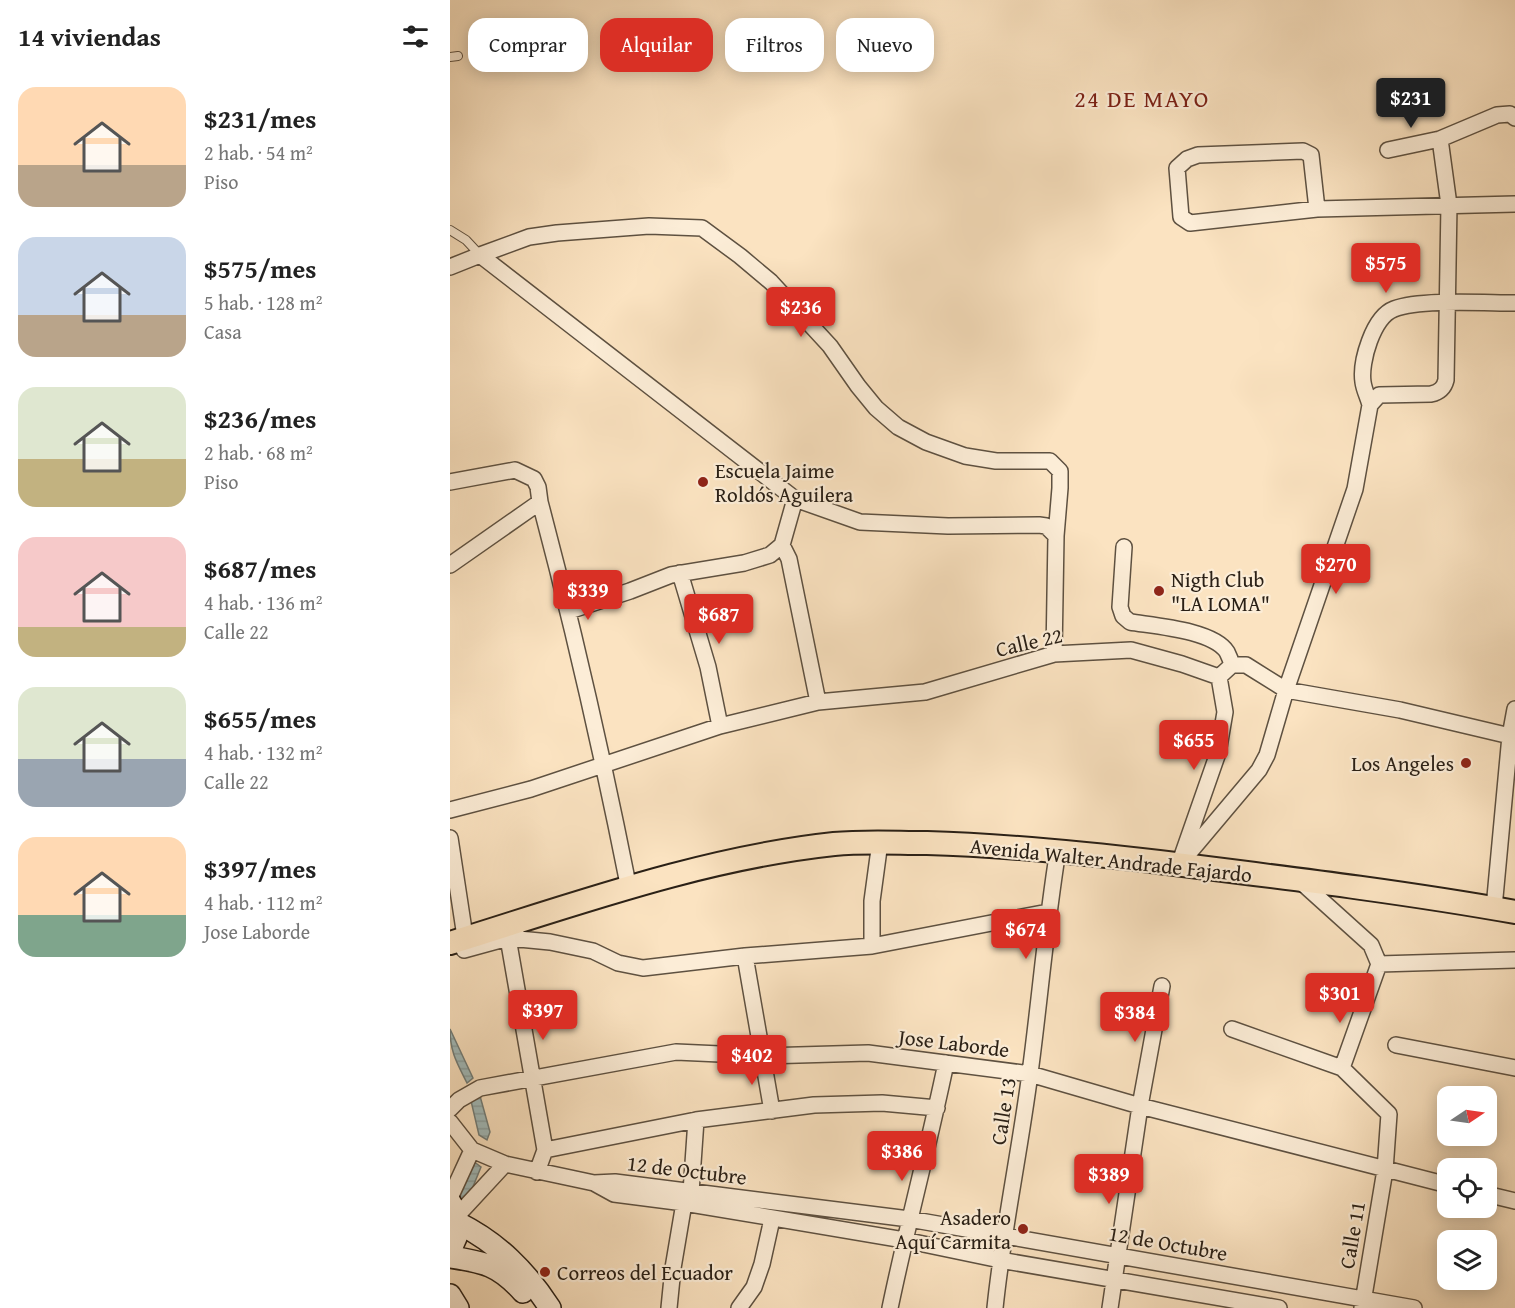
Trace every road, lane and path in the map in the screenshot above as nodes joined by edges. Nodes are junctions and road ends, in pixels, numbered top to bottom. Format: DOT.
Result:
graph roads {
  1 [pos="1515,118"];
  2 [pos="1440,139"];
  3 [pos="1388,150"];
  4 [pos="1449,204"];
  5 [pos="1515,204"];
  6 [pos="1317,209"];
  7 [pos="450,230"];
  8 [pos="480,255"];
  9 [pos="450,267"];
  10 [pos="1515,303"];
  11 [pos="1449,304"];
  12 [pos="1370,405"];
  13 [pos="450,482"];
  14 [pos="795,500"];
  15 [pos="540,502"];
  16 [pos="1056,536"];
  17 [pos="782,545"];
  18 [pos="1124,547"];
  19 [pos="450,565"];
  20 [pos="680,573"];
  21 [pos="569,611"];
  22 [pos="1054,654"];
  23 [pos="1232,665"];
  24 [pos="1219,677"];
  25 [pos="1286,690"];
  26 [pos="818,702"];
  27 [pos="1515,709"];
  28 [pos="720,726"];
  29 [pos="1513,737"];
  30 [pos="604,764"];
  31 [pos="450,810"];
  32 [pos="450,838"];
  33 [pos="880,842"];
  34 [pos="1058,850"];
  35 [pos="1179,865"];
  36 [pos="1299,880"];
  37 [pos="629,889"];
  38 [pos="569,906"];
  39 [pos="1504,910"];
  40 [pos="1048,912"];
  41 [pos="455,936"];
  42 [pos="508,938"];
  43 [pos="872,946"];
  44 [pos="450,954"];
  45 [pos="745,956"];
  46 [pos="1515,960"];
  47 [pos="1379,964"];
  48 [pos="1162,986"];
  49 [pos="1232,1029"];
  50 [pos="1396,1045"];
  51 [pos="764,1056"];
  52 [pos="946,1063"];
  53 [pos="1342,1068"];
  54 [pos="1515,1068"];
  55 [pos="1030,1074"];
  56 [pos="532,1077"];
  57 [pos="1140,1106"];
  58 [pos="937,1108"];
  59 [pos="450,1109"];
  60 [pos="772,1111"];
  61 [pos="696,1120"];
  62 [pos="450,1122"];
  63 [pos="472,1150"];
  64 [pos="546,1150"];
  65 [pos="505,1164"];
  66 [pos="1385,1170"];
  67 [pos="537,1172"];
  68 [pos="1437,1182"];
  69 [pos="1497,1197"];
  70 [pos="687,1198"];
  71 [pos="1515,1201"];
  72 [pos="454,1210"];
  73 [pos="772,1219"];
  74 [pos="909,1219"];
  75 [pos="1004,1236"];
  76 [pos="904,1240"];
  77 [pos="450,1249"];
  78 [pos="1118,1256"];
  79 [pos="450,1257"];
  80 [pos="1000,1260"];
  81 [pos="1113,1280"];
  82 [pos="450,1295"];
  83 [pos="1362,1303"];
  84 [pos="458,1308"];
  85 [pos="535,1308"];
  86 [pos="550,1308"];
  87 [pos="669,1308"];
  88 [pos="739,1308"];
  89 [pos="890,1308"];
  90 [pos="995,1308"];
  91 [pos="1110,1308"];
  92 [pos="1279,1308"];
  93 [pos="1414,1308"];
  1 -- 2 [label="street"];
  2 -- 3 [label="street"];
  2 -- 4 [label="street"];
  4 -- 5 [label="street"];
  4 -- 6 [label="street"];
  4 -- 11 [label="street"];
  6 -- 6 [label="street"];
  7 -- 8 [label="lane"];
  8 -- 9 [label="street"];
  8 -- 14 [label="street"];
  8 -- 16 [label="street"];
  10 -- 11 [label="street"];
  11 -- 12 [label="street"];
  11 -- 12 [label="street"];
  12 -- 25 [label="street"];
  13 -- 15 [label="street"];
  14 -- 16 [label="street"];
  14 -- 17 [label="street"];
  15 -- 19 [label="street"];
  15 -- 21 [label="street"];
  16 -- 22 [label="street"];
  17 -- 20 [label="street"];
  17 -- 26 [label="street"];
  18 -- 23 [label="street"];
  20 -- 21 [label="street"];
  20 -- 28 [label="street"];
  21 -- 30 [label="street"];
  22 -- 24 [label="street, Calle 22"];
  22 -- 26 [label="street, Calle 22"];
  23 -- 24 [label="street"];
  23 -- 25 [label="street"];
  24 -- 35 [label="street"];
  25 -- 29 [label="street"];
  25 -- 35 [label="street"];
  26 -- 28 [label="street, Calle 22"];
  27 -- 29 [label="street"];
  28 -- 30 [label="street, Calle 22"];
  29 -- 39 [label="street"];
  30 -- 31 [label="street, Calle 22"];
  30 -- 37 [label="street"];
  32 -- 41 [label="street"];
  33 -- 34 [label="main road, Avenida Walter Andrade Fajardo"];
  33 -- 37 [label="main road, Avenida Walter Andrade Fajardo"];
  33 -- 43 [label="street"];
  34 -- 35 [label="main road, Avenida Walter Andrade Fajardo"];
  34 -- 40 [label="street, Calle 13"];
  35 -- 36 [label="main road, Avenida Walter Andrade Fajardo"];
  36 -- 39 [label="main road, Avenida Walter Andrade Fajardo"];
  36 -- 47 [label="street"];
  37 -- 38 [label="main road, Avenida Walter Andrade Fajardo"];
  38 -- 41 [label="main road, Avenida Walter Andrade Fajardo"];
  38 -- 42 [label="street, Avenida Walter Andrade Fajardo"];
  40 -- 43 [label="street"];
  40 -- 55 [label="street, Calle 13"];
  42 -- 44 [label="street, Avenida Walter Andrade Fajardo"];
  42 -- 45 [label="street"];
  42 -- 56 [label="street"];
  43 -- 45 [label="street"];
  45 -- 51 [label="street"];
  46 -- 47 [label="street"];
  47 -- 53 [label="street"];
  48 -- 57 [label="street"];
  49 -- 53 [label="street"];
  50 -- 54 [label="street"];
  51 -- 52 [label="street, Jose Laborde"];
  51 -- 56 [label="street, Jose Laborde"];
  51 -- 60 [label="street"];
  52 -- 55 [label="street, Jose Laborde"];
  52 -- 58 [label="street"];
  53 -- 66 [label="street, Calle 11"];
  55 -- 57 [label="street, Jose Laborde"];
  55 -- 75 [label="street, Calle 13"];
  56 -- 59 [label="street, Jose Laborde"];
  56 -- 64 [label="street"];
  57 -- 66 [label="street, Jose Laborde"];
  57 -- 78 [label="street"];
  58 -- 60 [label="street"];
  58 -- 74 [label="street"];
  60 -- 61 [label="street"];
  61 -- 64 [label="street"];
  61 -- 70 [label="street"];
  62 -- 63 [label="street, 12 de Octubre"];
  63 -- 65 [label="street, 12 de Octubre"];
  63 -- 72 [label="street"];
  64 -- 67 [label="street"];
  65 -- 67 [label="street, 12 de Octubre"];
  65 -- 72 [label="street"];
  66 -- 68 [label="street, Jose Laborde"];
  66 -- 83 [label="street, Calle 11"];
  67 -- 70 [label="street, 12 de Octubre"];
  69 -- 71 [label="street"];
  70 -- 73 [label="street, 12 de Octubre"];
  70 -- 74 [label="street, 12 de Octubre"];
  70 -- 87 [label="street"];
  72 -- 77 [label="main road"];
  72 -- 86 [label="main road"];
  73 -- 76 [label="street, 12 de Octubre"];
  73 -- 88 [label="street"];
  74 -- 75 [label="street, 12 de Octubre"];
  74 -- 76 [label="street"];
  75 -- 78 [label="street, 12 de Octubre"];
  75 -- 80 [label="street, Calle 13"];
  76 -- 80 [label="street, 12 de Octubre"];
  76 -- 89 [label="street"];
  78 -- 81 [label="street"];
  78 -- 83 [label="street, 12 de Octubre"];
  79 -- 85 [label="main road"];
  80 -- 81 [label="street, 12 de Octubre"];
  80 -- 90 [label="street, Calle 13"];
  81 -- 91 [label="street"];
  81 -- 92 [label="street, 12 de Octubre"];
  82 -- 84 [label="main road"];
  83 -- 93 [label="street, 12 de Octubre"];
}
